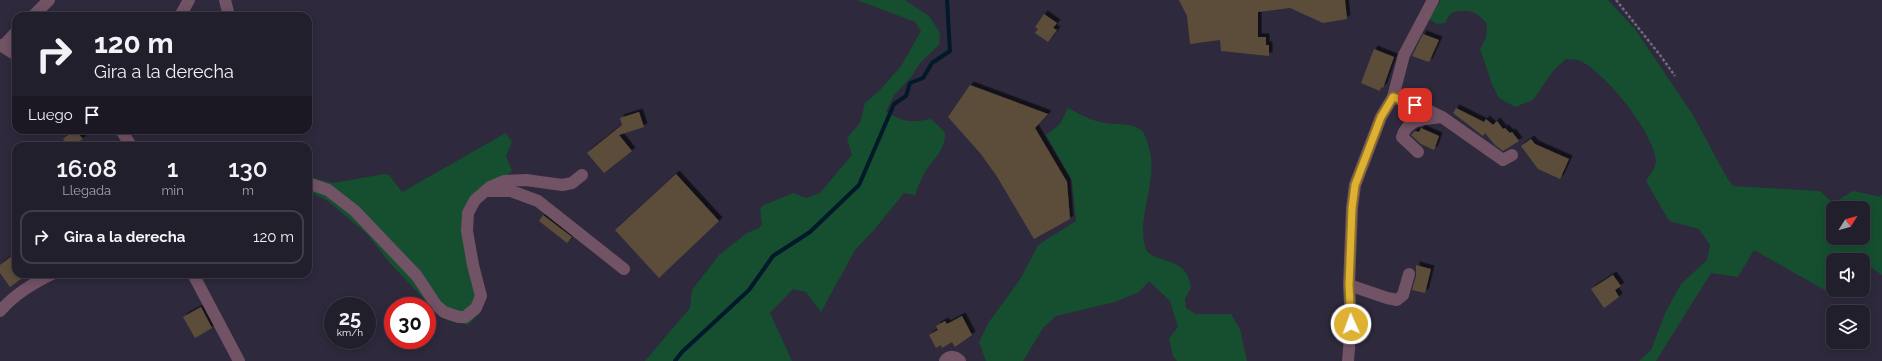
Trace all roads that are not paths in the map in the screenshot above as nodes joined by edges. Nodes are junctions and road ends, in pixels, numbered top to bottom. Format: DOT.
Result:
graph roads {
  1 [pos="49,0"];
  2 [pos="189,0"];
  3 [pos="225,0"];
  4 [pos="1433,0"];
  5 [pos="37,12"];
  6 [pos="182,12"];
  7 [pos="228,12"];
  8 [pos="12,36"];
  9 [pos="1,46"];
  10 [pos="12,53"];
  11 [pos="1393,97"];
  12 [pos="1442,117"];
  13 [pos="1418,152"];
  14 [pos="1512,156"];
  15 [pos="582,175"];
  16 [pos="312,184"];
  17 [pos="485,192"];
  18 [pos="624,269"];
  19 [pos="1409,274"];
  20 [pos="44,278"];
  21 [pos="195,278"];
  22 [pos="1349,285"];
  23 [pos="0,311"];
  24 [pos="239,361"];
  25 [pos="944,361"];
  26 [pos="960,361"];
  27 [pos="1348,361"];
  1 -- 5 [label="street"];
  2 -- 6 [label="street"];
  3 -- 7 [label="street"];
  4 -- 11 [label="street"];
  8 -- 9 [label="street"];
  9 -- 10 [label="street"];
  11 -- 12 [label="street"];
  11 -- 22 [label="street"];
  12 -- 13 [label="street"];
  12 -- 14 [label="street"];
  15 -- 17 [label="street"];
  16 -- 17 [label="street"];
  17 -- 18 [label="street"];
  19 -- 22 [label="street"];
  20 -- 23 [label="street"];
  21 -- 24 [label="street"];
  22 -- 27 [label="street"];
  25 -- 26 [label="street"];
}
